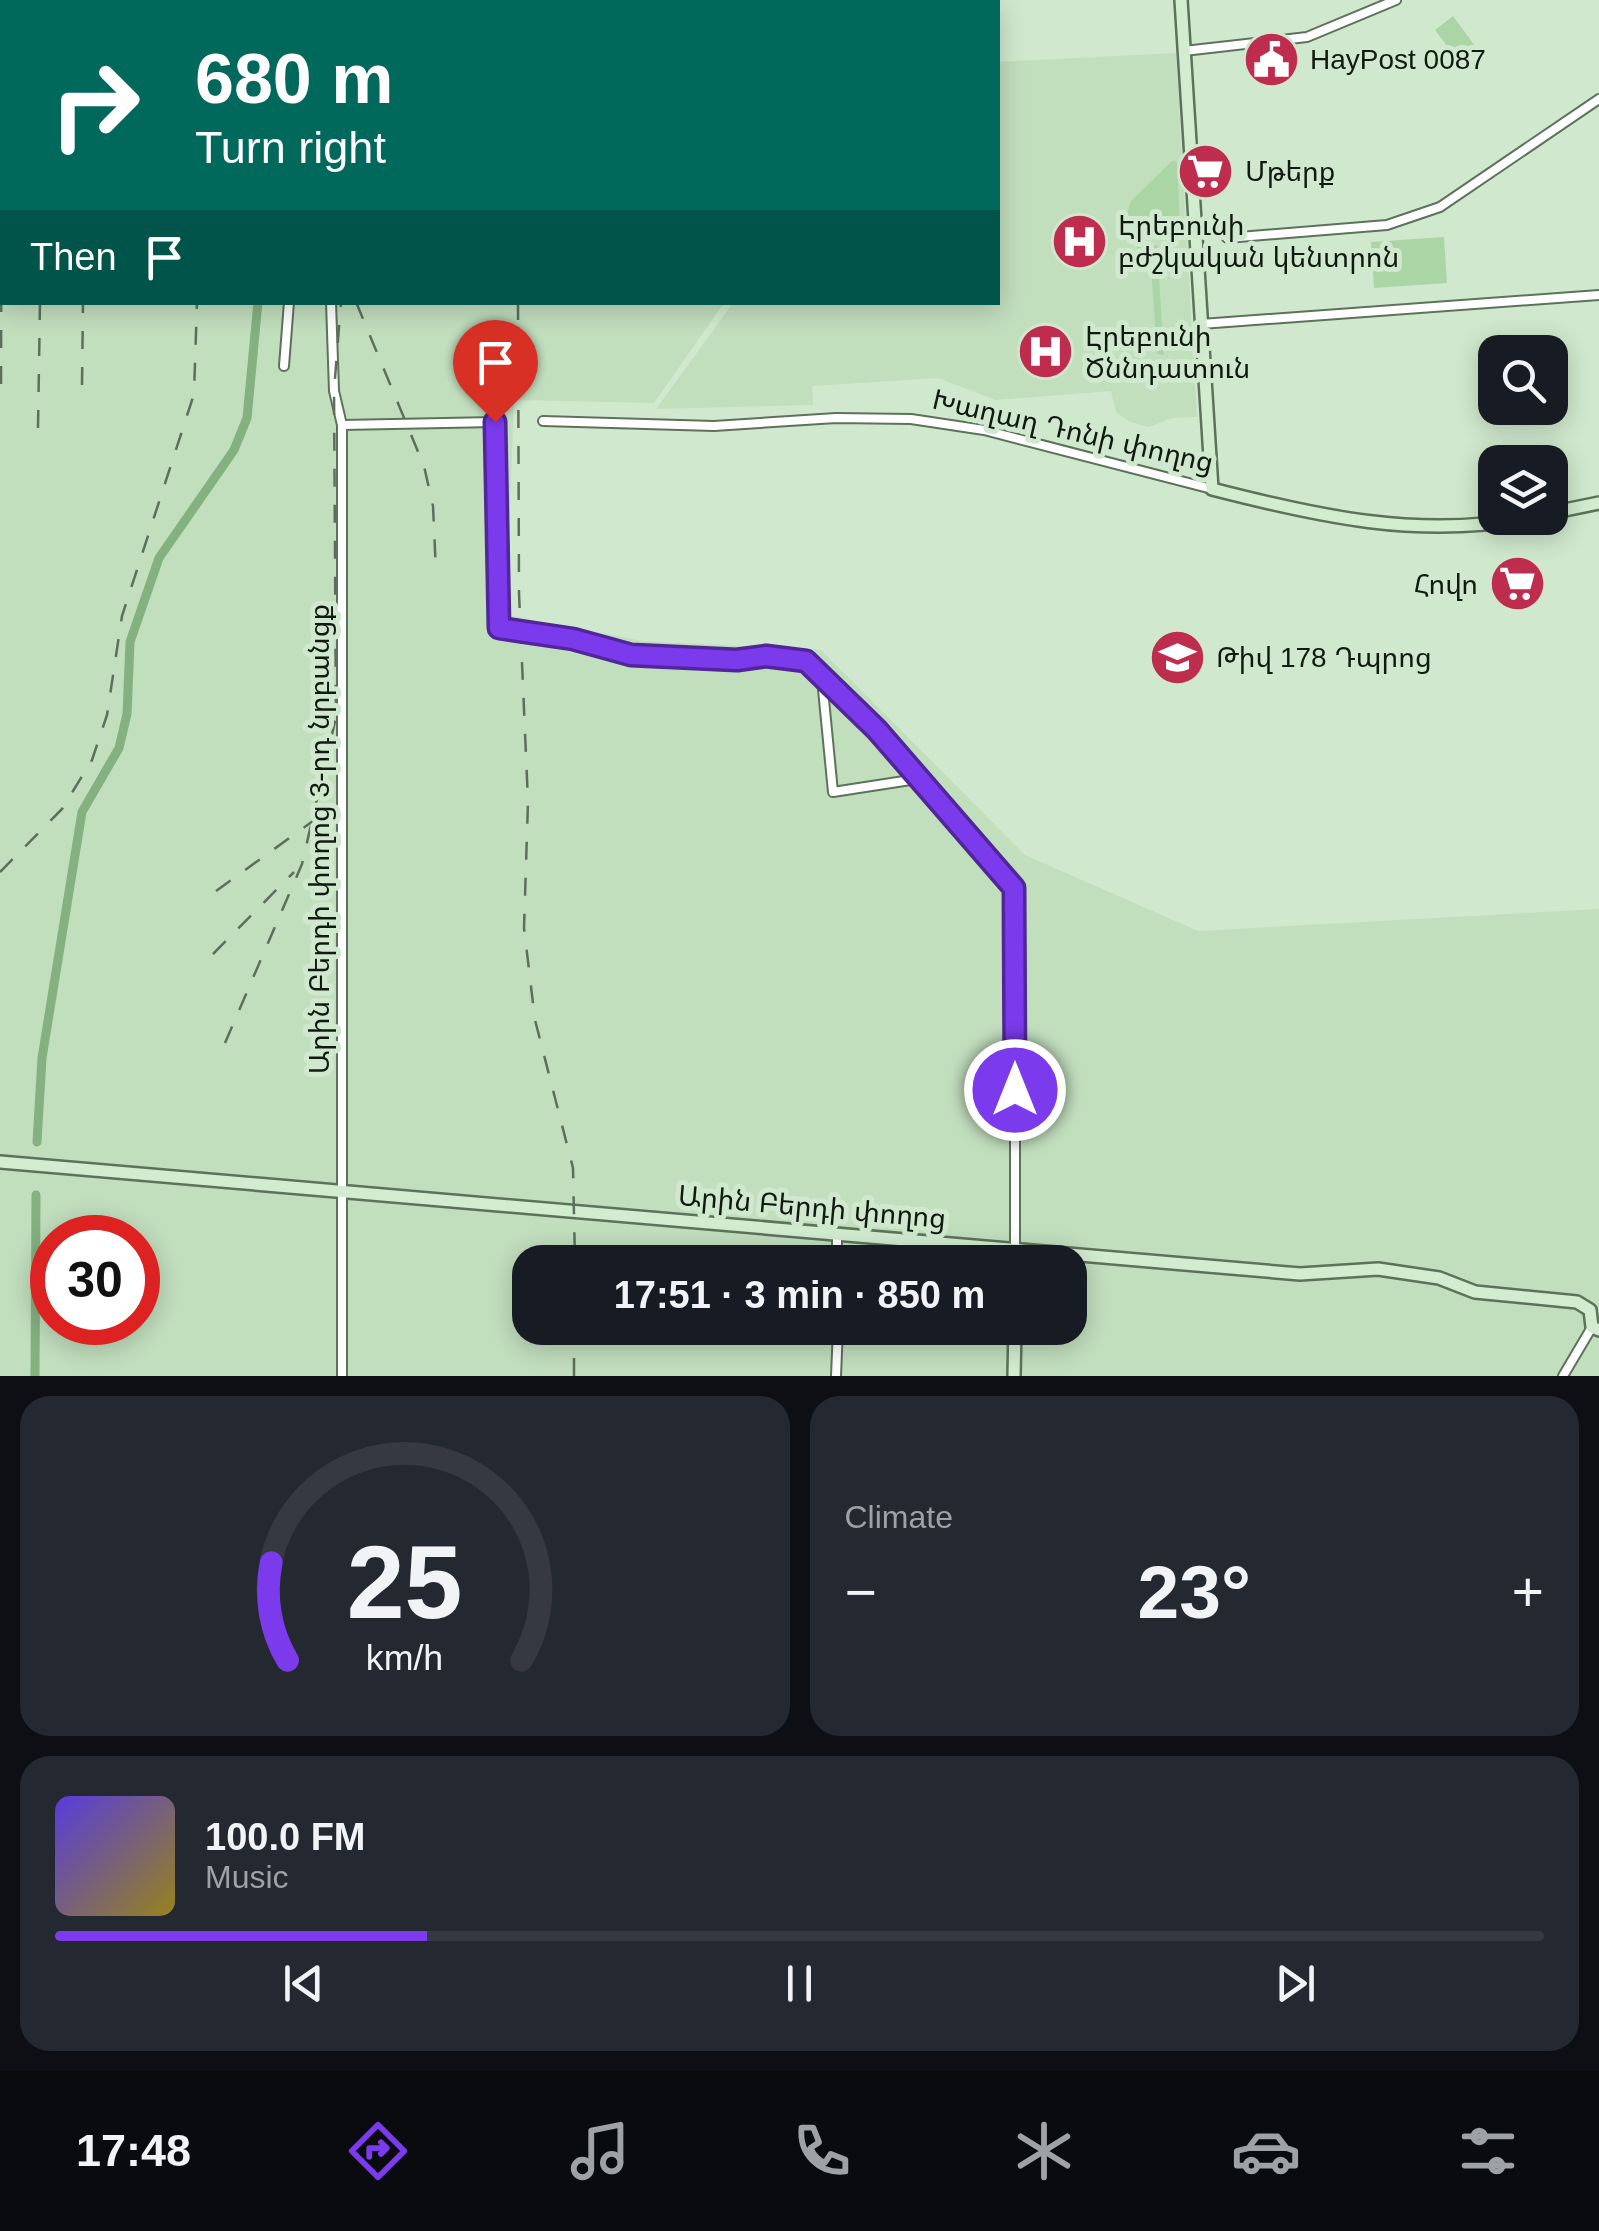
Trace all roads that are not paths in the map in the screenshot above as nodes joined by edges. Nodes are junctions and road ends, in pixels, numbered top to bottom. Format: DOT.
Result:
graph roads {
  1 [pos="1181,0"];
  2 [pos="1396,0"];
  3 [pos="1184,51"];
  4 [pos="1599,99"];
  5 [pos="1227,238"];
  6 [pos="1599,295"];
  7 [pos="289,305"];
  8 [pos="331,305"];
  9 [pos="1202,324"];
  10 [pos="284,366"];
  11 [pos="543,421"];
  12 [pos="342,425"];
  13 [pos="1212,489"];
  14 [pos="1599,503"];
  15 [pos="1568,509"];
  16 [pos="1478,524"];
  17 [pos="822,679"];
  18 [pos="917,779"];
  19 [pos="0,1162"];
  20 [pos="341,1192"];
  21 [pos="836,1235"];
  22 [pos="837,1245"];
  23 [pos="974,1245"];
  24 [pos="1015,1245"];
  25 [pos="1087,1255"];
  26 [pos="1595,1328"];
  27 [pos="837,1345"];
  28 [pos="1014,1345"];
  29 [pos="342,1376"];
  30 [pos="836,1376"];
  31 [pos="1014,1376"];
  32 [pos="1563,1376"];
  1 -- 3 [label="street"];
  2 -- 3 [label="street"];
  3 -- 9 [label="street"];
  4 -- 5 [label="street"];
  6 -- 9 [label="street"];
  7 -- 10 [label="street"];
  8 -- 12 [label="street, Արին Բերդի փողոց 3-րդ նրբանցք"];
  9 -- 13 [label="street"];
  11 -- 13 [label="street, Խաղաղ Դոնի փողոց"];
  12 -- 17 [label="street"];
  12 -- 20 [label="street, Արին Բերդի փողոց 3-րդ նրբանցք"];
  13 -- 16 [label="street, Խաղաղ Դոնի փողոց"];
  14 -- 15 [label="street"];
  17 -- 18 [label="street"];
  17 -- 18 [label="street"];
  18 -- 24 [label="street"];
  19 -- 20 [label="street, Արին Բերդի փողոց"];
  20 -- 21 [label="street, Արին Բերդի փողոց"];
  20 -- 29 [label="street, Արին Բերդի փողոց 3-րդ նրբանցք"];
  21 -- 22 [label="street"];
  21 -- 23 [label="street, Արին Բերդի փողոց"];
  25 -- 26 [label="street, Արին Բերդի փողոց"];
  26 -- 32 [label="street"];
  27 -- 30 [label="street"];
  28 -- 31 [label="street"];
}
